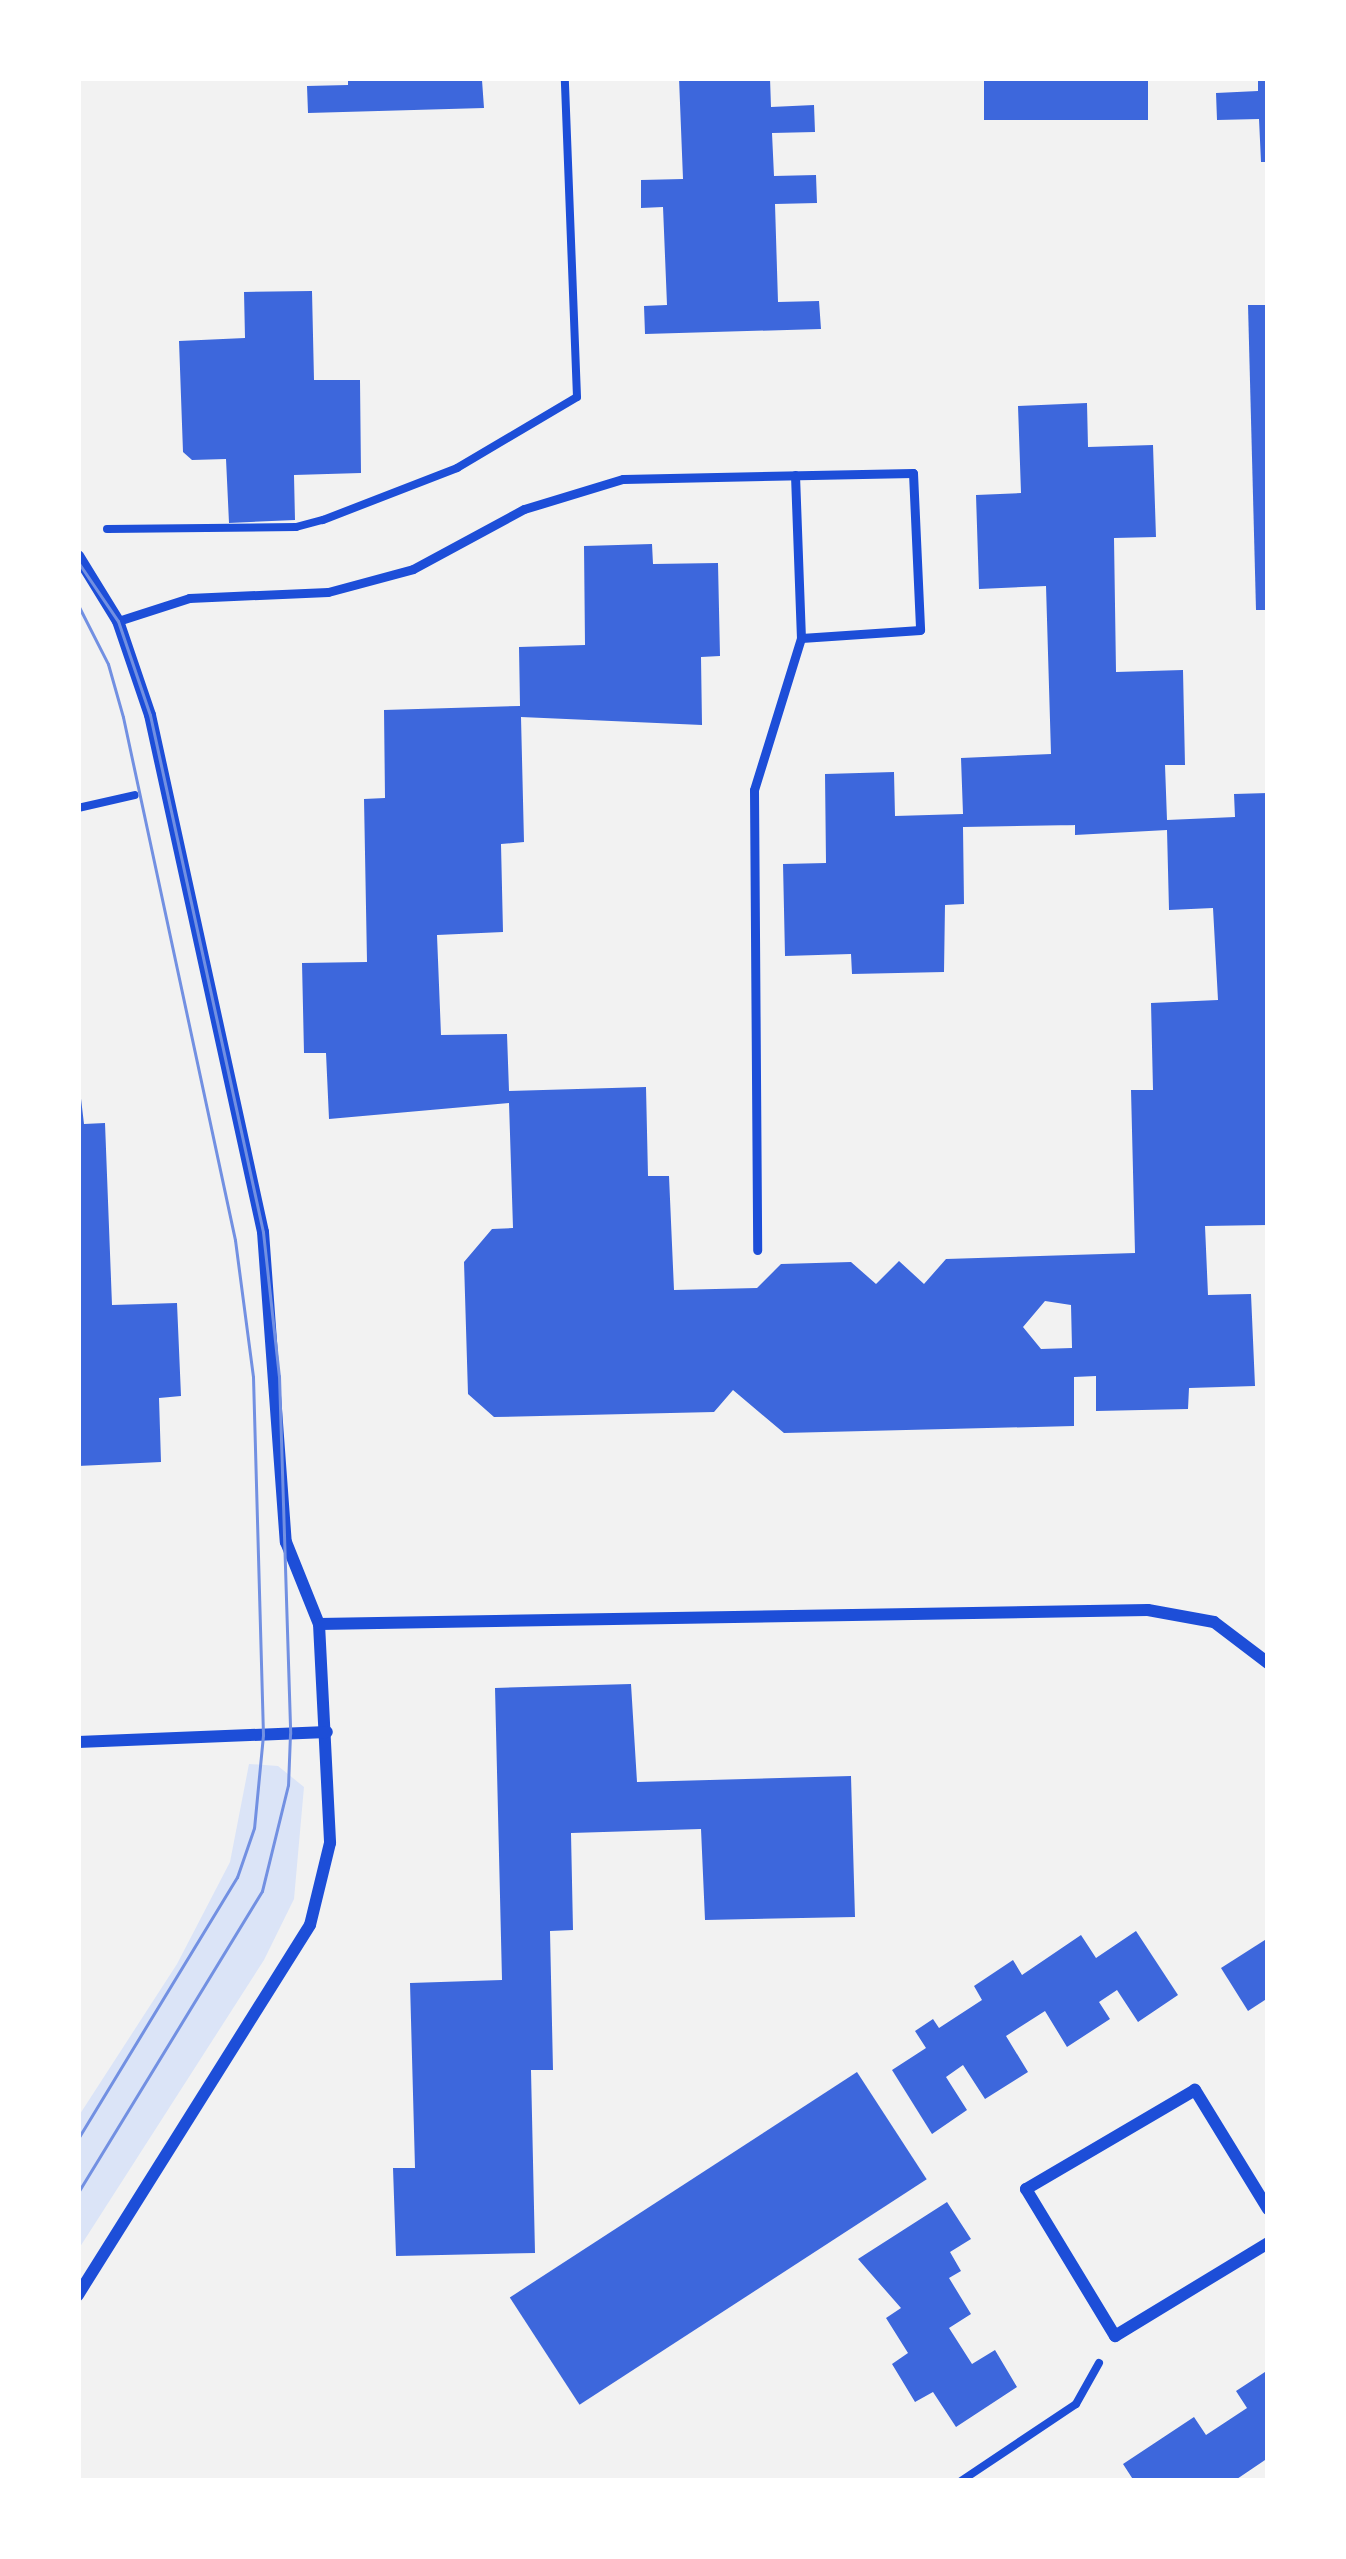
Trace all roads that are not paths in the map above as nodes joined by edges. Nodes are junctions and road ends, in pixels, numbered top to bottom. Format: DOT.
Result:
graph roads {
  1 [pos="795,475"];
  2 [pos="78,556"];
  3 [pos="118,621"];
  4 [pos="801,638"];
  5 [pos="757,1250"];
  6 [pos="320,1624"];
  7 [pos="1268,1664"];
  8 [pos="327,1732"];
  9 [pos="78,1742"];
  10 [pos="1268,2209"];
  11 [pos="1268,2243"];
  12 [pos="78,2295"];
  1 -- 3 [label="lane"];
  1 -- 4 [label="lane"];
  1 -- 4 [label="lane"];
  2 -- 3 [label="street"];
  3 -- 6 [label="street"];
  4 -- 5 [label="lane"];
  6 -- 7 [label="street"];
  6 -- 8 [label="street"];
  8 -- 9 [label="street"];
  8 -- 12 [label="street"];
  10 -- 11 [label="street"];
}
